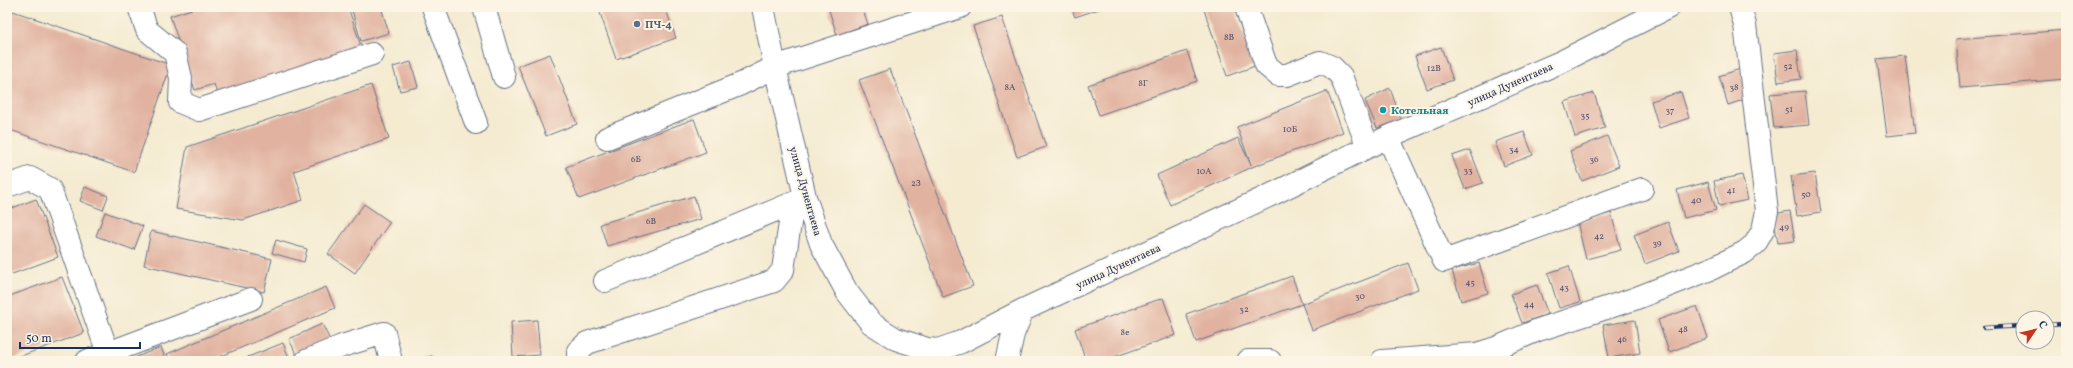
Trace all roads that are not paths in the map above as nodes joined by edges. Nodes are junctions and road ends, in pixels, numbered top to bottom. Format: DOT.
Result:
graph roads {
  1 [pos="139,7"];
  2 [pos="433,7"];
  3 [pos="484,7"];
  4 [pos="763,7"];
  5 [pos="960,7"];
  6 [pos="1246,7"];
  7 [pos="1669,7"];
  8 [pos="1740,7"];
  9 [pos="372,54"];
  10 [pos="775,67"];
  11 [pos="504,77"];
  12 [pos="476,123"];
  13 [pos="1388,137"];
  14 [pos="607,138"];
  15 [pos="1368,147"];
  16 [pos="7,186"];
  17 [pos="1642,189"];
  18 [pos="799,200"];
  19 [pos="605,281"];
  20 [pos="251,299"];
  21 [pos="1023,310"];
  22 [pos="108,353"];
  23 [pos="945,356"];
  24 [pos="87,361"];
  25 [pos="306,361"];
  26 [pos="391,361"];
  27 [pos="578,361"];
  28 [pos="1007,361"];
  29 [pos="1248,361"];
  30 [pos="1270,361"];
  31 [pos="1382,361"];
  1 -- 9 [label="street"];
  2 -- 12 [label="street"];
  3 -- 11 [label="street"];
  4 -- 10 [label="street, улица Дунентаева"];
  5 -- 10 [label="street"];
  6 -- 15 [label="street"];
  7 -- 13 [label="street, улица Дунентаева"];
  8 -- 31 [label="street"];
  10 -- 14 [label="street"];
  10 -- 18 [label="street, улица Дунентаева"];
  13 -- 15 [label="street, улица Дунентаева"];
  13 -- 17 [label="street"];
  15 -- 21 [label="street, улица Дунентаева"];
  16 -- 22 [label="street"];
  18 -- 19 [label="street"];
  18 -- 23 [label="street, улица Дунентаева"];
  18 -- 27 [label="street"];
  20 -- 22 [label="street"];
  21 -- 23 [label="street, улица Дунентаева"];
  21 -- 28 [label="street"];
  22 -- 24 [label="street"];
  25 -- 26 [label="street"];
  29 -- 30 [label="street"];
}
